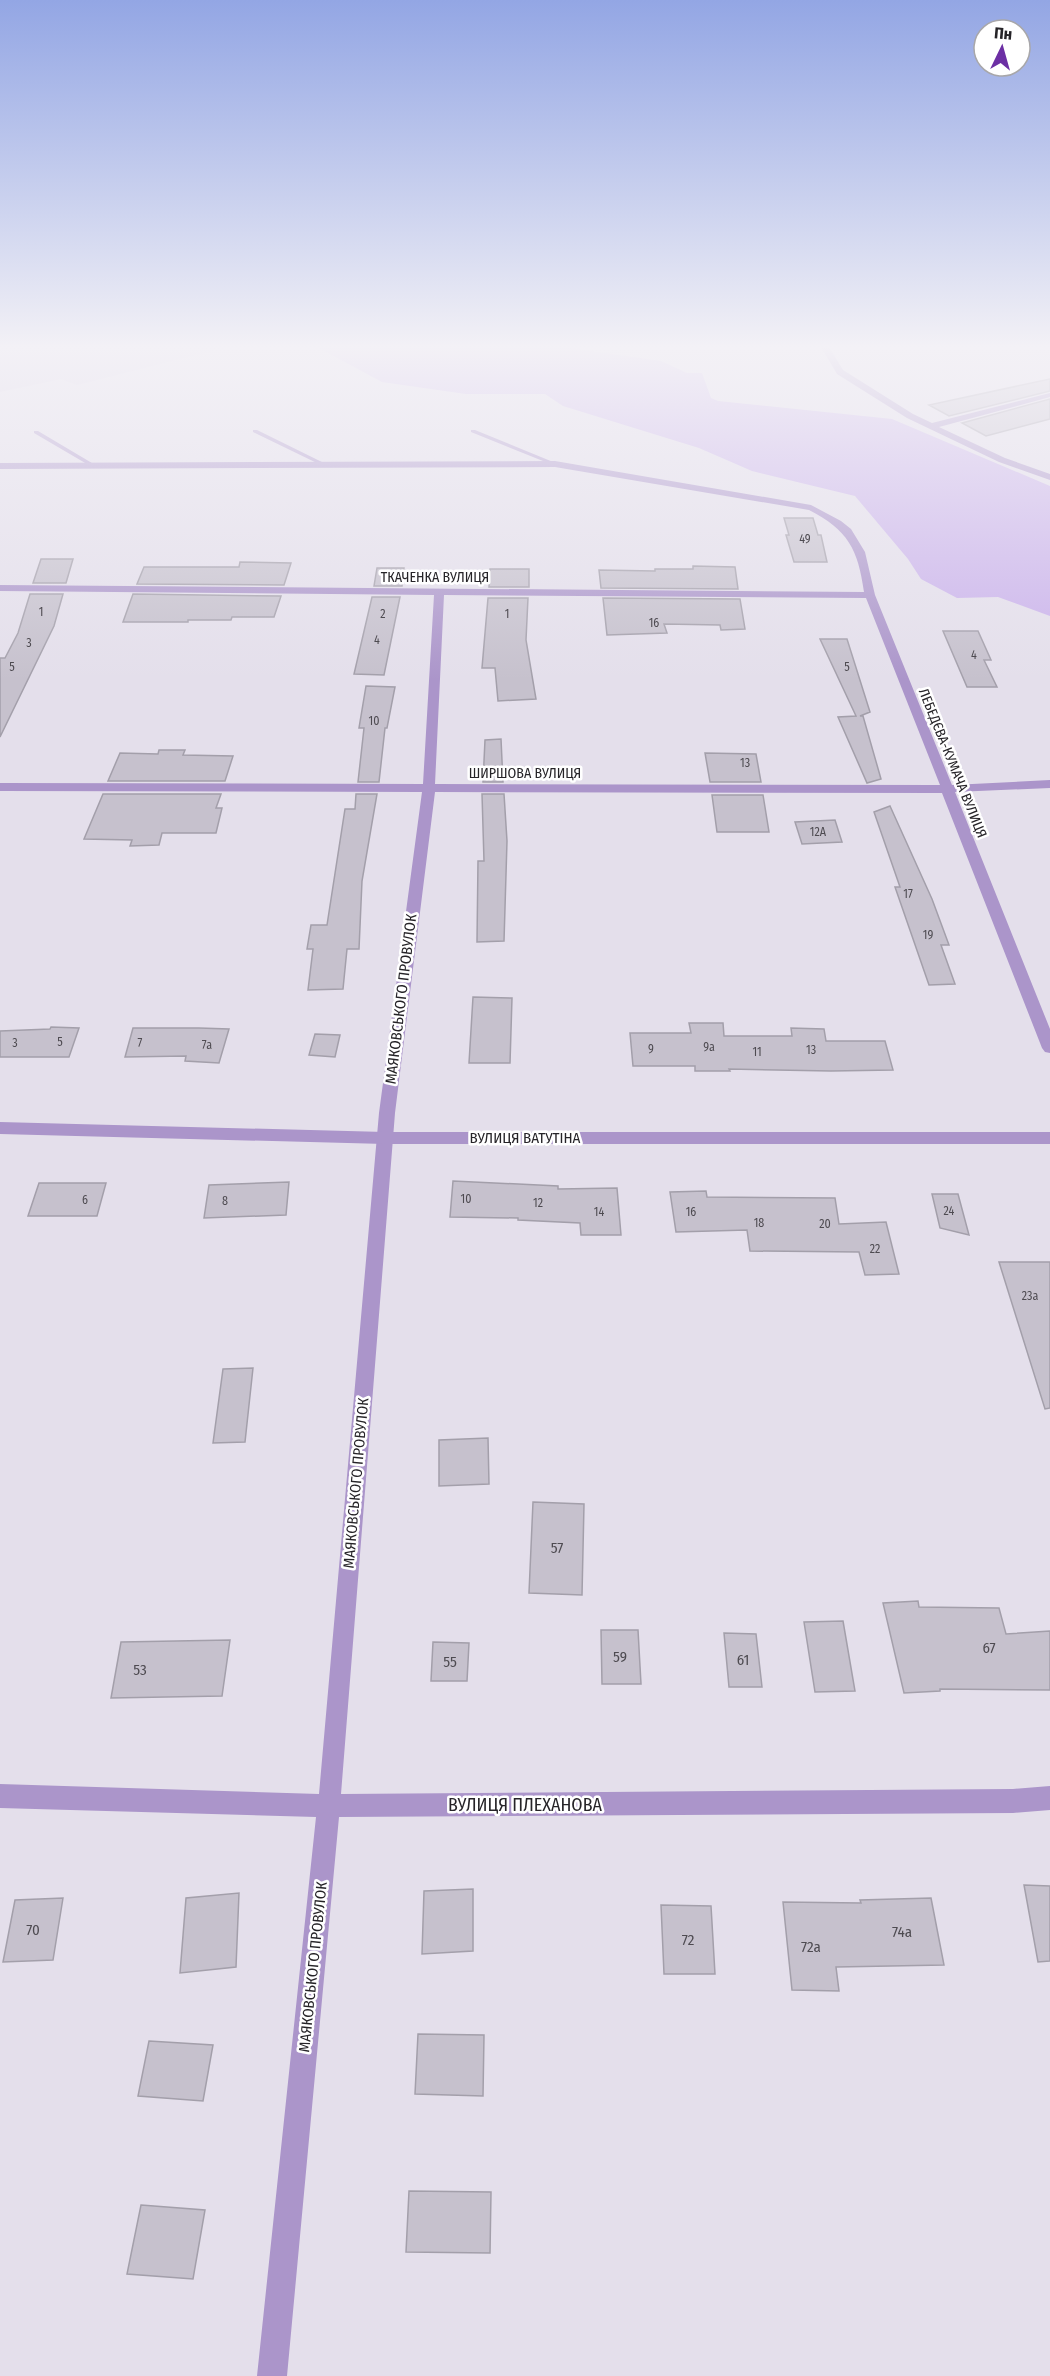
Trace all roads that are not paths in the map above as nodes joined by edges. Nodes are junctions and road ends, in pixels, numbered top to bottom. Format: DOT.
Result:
graph roads {
  1 [pos="80,458"];
  2 [pos="310,458"];
  3 [pos="540,458"];
  4 [pos="998,458"];
  5 [pos="555,464"];
  6 [pos="325,465"];
  7 [pos="0,466"];
  8 [pos="94,466"];
  9 [pos="1050,477"];
  10 [pos="1,589"];
  11 [pos="439,591"];
  12 [pos="870,594"];
  13 [pos="1050,784"];
  14 [pos="0,788"];
  15 [pos="429,788"];
  16 [pos="947,789"];
  17 [pos="1050,1048"];
  18 [pos="0,1128"];
  19 [pos="385,1138"];
  20 [pos="1050,1138"];
  21 [pos="0,1796"];
  22 [pos="1050,1798"];
  23 [pos="329,1806"];
  24 [pos="272,2376"];
  1 -- 8 [label="lane"];
  2 -- 6 [label="lane"];
  3 -- 5 [label="lane"];
  4 -- 9 [label="street"];
  5 -- 6 [label="street, ЛЕБЕДЄВА-КУМАЧА ВУЛИЦЯ"];
  5 -- 12 [label="street, ЛЕБЕДЄВА-КУМАЧА ВУЛИЦЯ"];
  6 -- 8 [label="street, ЛЕБЕДЄВА-КУМАЧА ВУЛИЦЯ"];
  7 -- 8 [label="street, ЛЕБЕДЄВА-КУМАЧА ВУЛИЦЯ"];
  10 -- 11 [label="street, ТКАЧЕНКА ВУЛИЦЯ"];
  11 -- 12 [label="street, ТКАЧЕНКА ВУЛИЦЯ"];
  11 -- 15 [label="street, МАЯКОВСЬКОГО ПРОВУЛОК"];
  12 -- 16 [label="street, ЛЕБЕДЄВА-КУМАЧА ВУЛИЦЯ"];
  13 -- 16 [label="street, ШИРШОВА ВУЛИЦЯ"];
  14 -- 15 [label="street, ШИРШОВА ВУЛИЦЯ"];
  15 -- 16 [label="street, ШИРШОВА ВУЛИЦЯ"];
  15 -- 19 [label="street, МАЯКОВСЬКОГО ПРОВУЛОК"];
  16 -- 17 [label="street, ЛЕБЕДЄВА-КУМАЧА ВУЛИЦЯ"];
  18 -- 19 [label="street, ВУЛИЦЯ ВАТУТІНА"];
  19 -- 20 [label="street, ВУЛИЦЯ ВАТУТІНА"];
  19 -- 23 [label="street, МАЯКОВСЬКОГО ПРОВУЛОК"];
  21 -- 23 [label="street, ВУЛИЦЯ ПЛЕХАНОВА"];
  22 -- 23 [label="street, ВУЛИЦЯ ПЛЕХАНОВА"];
  23 -- 24 [label="street, МАЯКОВСЬКОГО ПРОВУЛОК"];
}
